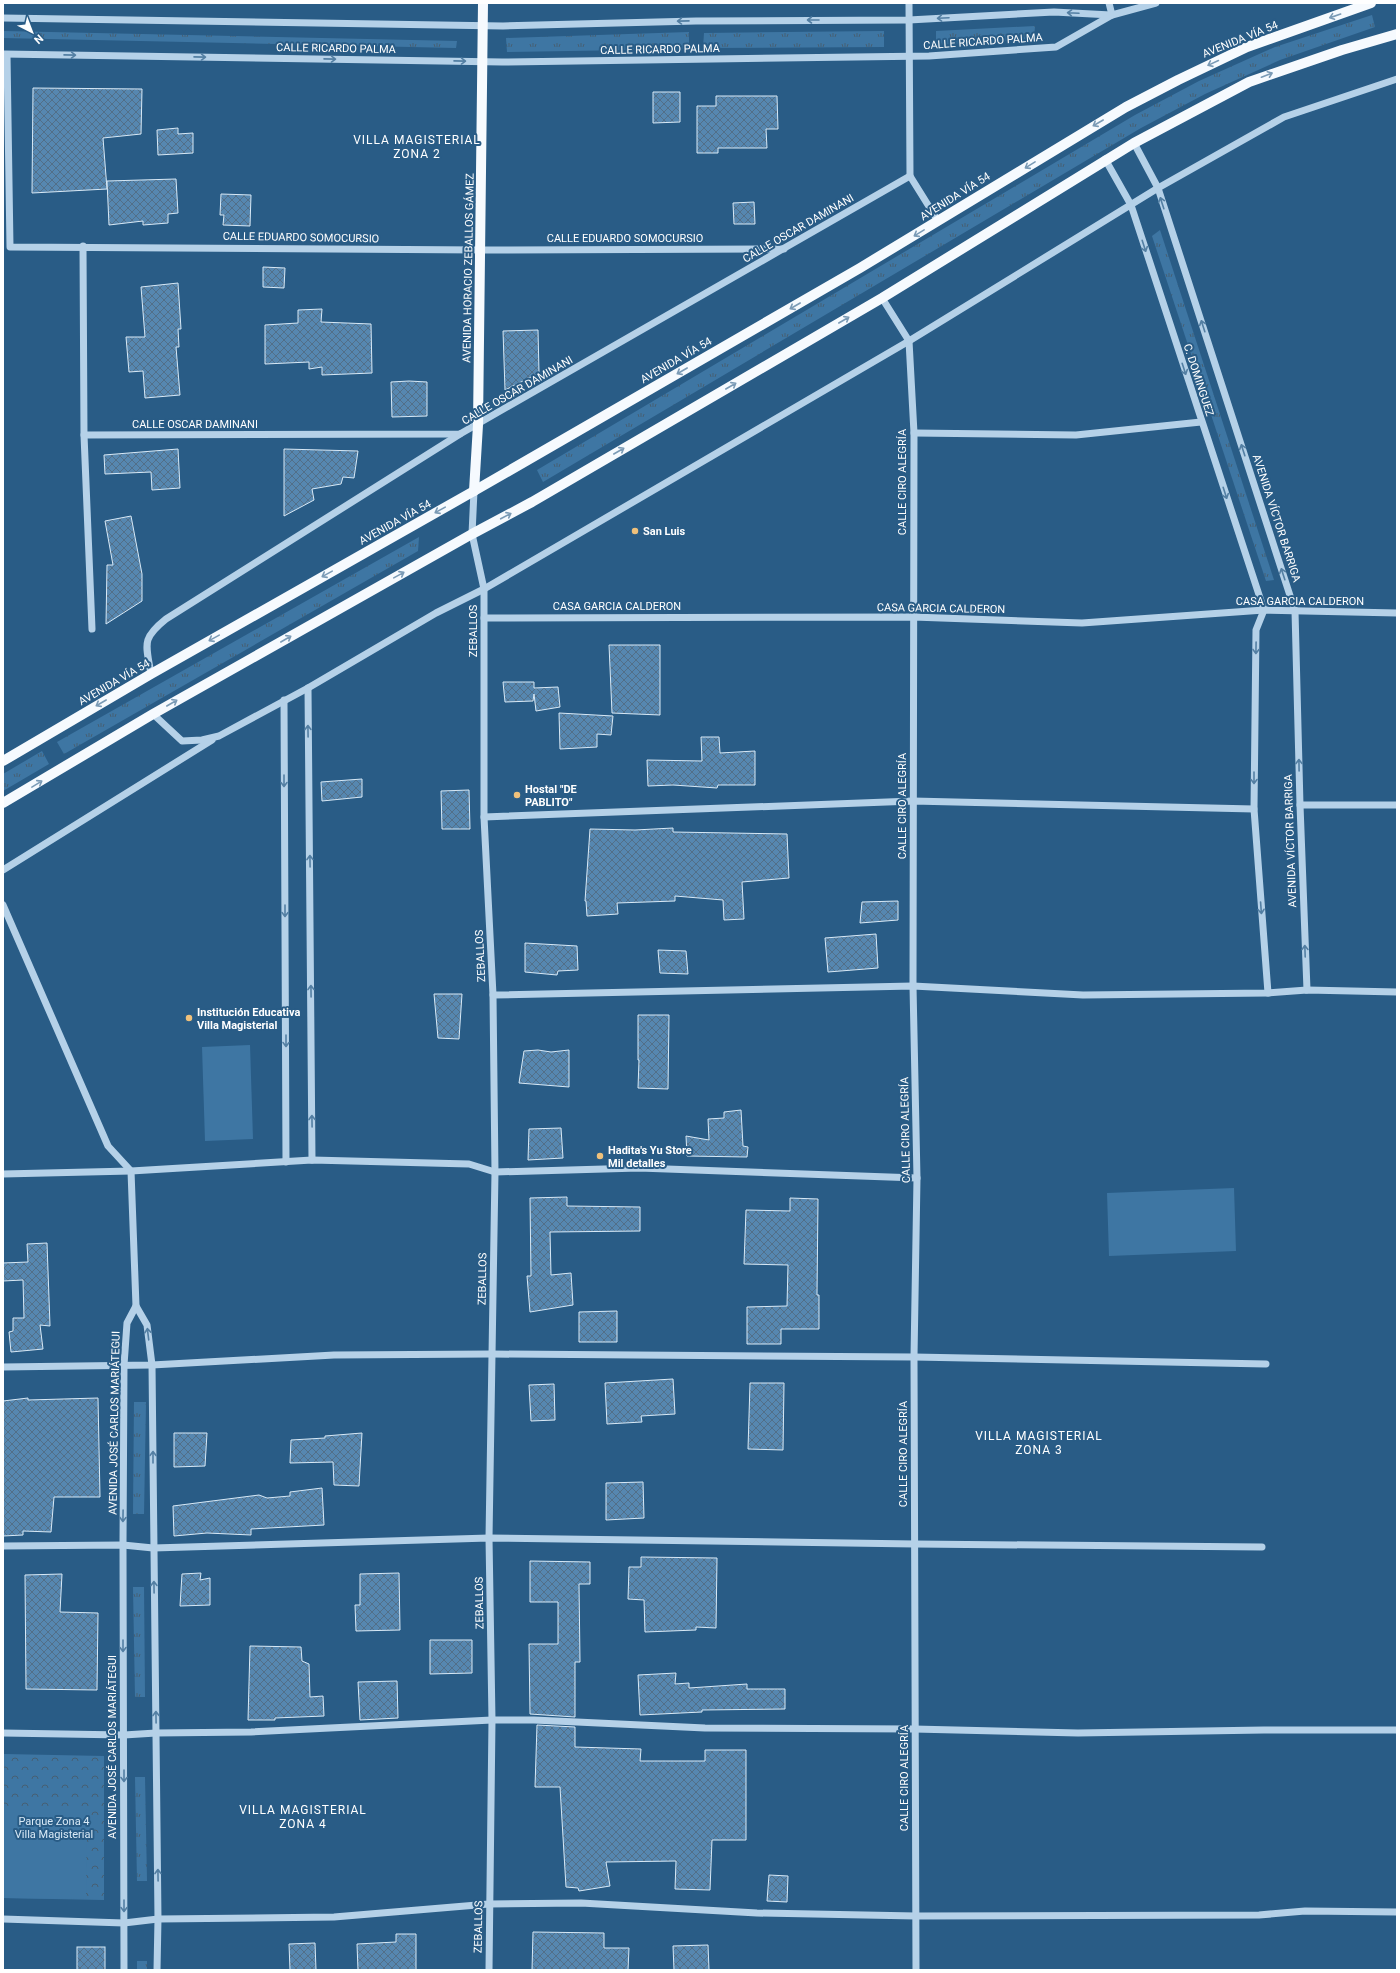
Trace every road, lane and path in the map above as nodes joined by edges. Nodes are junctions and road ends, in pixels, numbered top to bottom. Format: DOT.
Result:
graph roads {
  1 [pos="483,3"];
  2 [pos="909,3"];
  3 [pos="1109,3"];
  4 [pos="1156,3"];
  5 [pos="1372,3"];
  6 [pos="1112,15"];
  7 [pos="3,18"];
  8 [pos="909,20"];
  9 [pos="482,26"];
  10 [pos="1397,34"];
  11 [pos="5,54"];
  12 [pos="910,56"];
  13 [pos="483,61"];
  14 [pos="1397,79"];
  15 [pos="1134,143"];
  16 [pos="1105,159"];
  17 [pos="910,176"];
  18 [pos="1158,188"];
  19 [pos="1131,205"];
  20 [pos="938,221"];
  21 [pos="84,246"];
  22 [pos="784,249"];
  23 [pos="481,250"];
  24 [pos="882,298"];
  25 [pos="909,341"];
  26 [pos="1201,422"];
  27 [pos="478,425"];
  28 [pos="914,433"];
  29 [pos="460,434"];
  30 [pos="84,435"];
  31 [pos="474,491"];
  32 [pos="472,534"];
  33 [pos="484,589"];
  34 [pos="1264,610"];
  35 [pos="1295,611"];
  36 [pos="1397,613"];
  37 [pos="913,617"];
  38 [pos="484,618"];
  39 [pos="92,629"];
  40 [pos="151,674"];
  41 [pos="308,688"];
  42 [pos="284,700"];
  43 [pos="153,714"];
  44 [pos="219,736"];
  45 [pos="3,761"];
  46 [pos="913,801"];
  47 [pos="3,804"];
  48 [pos="1300,805"];
  49 [pos="1397,806"];
  50 [pos="1254,809"];
  51 [pos="484,817"];
  52 [pos="3,870"];
  53 [pos="3,905"];
  54 [pos="913,986"];
  55 [pos="1306,990"];
  56 [pos="1397,992"];
  57 [pos="1268,993"];
  58 [pos="493,995"];
  59 [pos="312,1160"];
  60 [pos="286,1162"];
  61 [pos="131,1171"];
  62 [pos="495,1172"];
  63 [pos="3,1174"];
  64 [pos="917,1178"];
  65 [pos="136,1306"];
  66 [pos="492,1354"];
  67 [pos="914,1357"];
  68 [pos="1266,1364"];
  69 [pos="124,1365"];
  70 [pos="152,1365"];
  71 [pos="3,1367"];
  72 [pos="489,1538"];
  73 [pos="915,1544"];
  74 [pos="122,1545"];
  75 [pos="3,1546"];
  76 [pos="1262,1547"];
  77 [pos="153,1548"];
  78 [pos="492,1720"];
  79 [pos="914,1729"];
  80 [pos="1397,1730"];
  81 [pos="3,1733"];
  82 [pos="156,1733"];
  83 [pos="124,1735"];
  84 [pos="489,1904"];
  85 [pos="1397,1912"];
  86 [pos="916,1916"];
  87 [pos="3,1919"];
  88 [pos="158,1920"];
  89 [pos="124,1923"];
  90 [pos="124,1970"];
  91 [pos="157,1970"];
  92 [pos="488,1970"];
  93 [pos="916,1970"];
  1 -- 9 [label="main road, AVENIDA HORACIO ZEBALLOS GÁMEZ"];
  2 -- 8 [label="street"];
  3 -- 6 [label="street"];
  4 -- 6 [label="street"];
  5 -- 20 [label="main road, AVENIDA VÍA 54, one-way"];
  6 -- 8 [label="street, one-way"];
  6 -- 12 [label="street, CALLE RICARDO PALMA"];
  7 -- 9 [label="street"];
  8 -- 9 [label="street, one-way"];
  8 -- 12 [label="street"];
  9 -- 13 [label="main road, AVENIDA HORACIO ZEBALLOS GÁMEZ"];
  15 -- 10 [label="main road, one-way"];
  11 -- 13 [label="street, CALLE RICARDO PALMA, one-way"];
  11 -- 21 [label="street, CALLE EDUARDO SOMOCURSIO"];
  12 -- 13 [label="street, CALLE RICARDO PALMA"];
  12 -- 17 [label="street"];
  13 -- 23 [label="main road, AVENIDA HORACIO ZEBALLOS GÁMEZ"];
  14 -- 18 [label="street"];
  15 -- 16 [label="main road"];
  15 -- 18 [label="street, AVENIDA VÍCTOR BARRIGA"];
  16 -- 19 [label="street, C. DOMINGUEZ"];
  16 -- 24 [label="main road"];
  17 -- 20 [label="street"];
  17 -- 22 [label="street, CALLE OSCAR DAMINANI"];
  18 -- 19 [label="street"];
  35 -- 18 [label="street, AVENIDA VÍCTOR BARRIGA, one-way"];
  19 -- 25 [label="street"];
  19 -- 26 [label="street, C. DOMINGUEZ, one-way"];
  20 -- 31 [label="main road, AVENIDA VÍA 54, one-way"];
  21 -- 23 [label="street, CALLE EDUARDO SOMOCURSIO"];
  21 -- 30 [label="street"];
  22 -- 23 [label="street, CALLE EDUARDO SOMOCURSIO"];
  22 -- 27 [label="street, CALLE OSCAR DAMINANI"];
  23 -- 27 [label="main road, AVENIDA HORACIO ZEBALLOS GÁMEZ"];
  24 -- 25 [label="street, CALLE CIRO ALEGRÍA"];
  32 -- 24 [label="main road, one-way"];
  25 -- 28 [label="street, CALLE CIRO ALEGRÍA"];
  25 -- 33 [label="street"];
  26 -- 28 [label="street"];
  26 -- 34 [label="street, C. DOMINGUEZ, one-way"];
  27 -- 29 [label="street, CALLE OSCAR DAMINANI"];
  27 -- 31 [label="main road, AVENIDA HORACIO ZEBALLOS GÁMEZ"];
  28 -- 37 [label="street, CALLE CIRO ALEGRÍA"];
  29 -- 30 [label="street, CALLE OSCAR DAMINANI"];
  29 -- 40 [label="street"];
  30 -- 39 [label="street"];
  31 -- 32 [label="street, AVENIDA HORACIO ZEBALLOS GÁMEZ"];
  31 -- 40 [label="main road, AVENIDA VÍA 54, one-way"];
  32 -- 33 [label="street, ZEBALLOS"];
  43 -- 32 [label="main road, one-way"];
  33 -- 38 [label="street, ZEBALLOS"];
  33 -- 41 [label="street"];
  34 -- 35 [label="street, CASA GARCIA CALDERON"];
  34 -- 37 [label="street, CASA GARCIA CALDERON"];
  34 -- 50 [label="street, one-way"];
  35 -- 36 [label="street, CASA GARCIA CALDERON"];
  48 -- 35 [label="street, AVENIDA VÍCTOR BARRIGA, one-way"];
  37 -- 38 [label="street, CASA GARCIA CALDERON"];
  37 -- 46 [label="street, CALLE CIRO ALEGRÍA"];
  38 -- 51 [label="street, ZEBALLOS"];
  40 -- 45 [label="main road, AVENIDA VÍA 54, one-way"];
  41 -- 42 [label="street"];
  59 -- 41 [label="street, one-way"];
  42 -- 44 [label="street"];
  42 -- 60 [label="street, one-way"];
  43 -- 44 [label="street"];
  47 -- 43 [label="main road, one-way"];
  44 -- 52 [label="street"];
  46 -- 50 [label="street"];
  46 -- 51 [label="street"];
  46 -- 54 [label="street, CALLE CIRO ALEGRÍA"];
  48 -- 49 [label="street"];
  55 -- 48 [label="street, AVENIDA VÍCTOR BARRIGA, one-way"];
  50 -- 57 [label="street, one-way"];
  51 -- 58 [label="street, ZEBALLOS"];
  53 -- 61 [label="street"];
  54 -- 57 [label="street"];
  54 -- 58 [label="street"];
  54 -- 64 [label="street, CALLE CIRO ALEGRÍA"];
  55 -- 56 [label="street"];
  55 -- 57 [label="street"];
  58 -- 62 [label="street, ZEBALLOS"];
  59 -- 60 [label="street"];
  59 -- 62 [label="street"];
  60 -- 61 [label="street"];
  61 -- 63 [label="street"];
  61 -- 65 [label="street"];
  62 -- 64 [label="street"];
  62 -- 66 [label="street, ZEBALLOS"];
  64 -- 67 [label="street, CALLE CIRO ALEGRÍA"];
  65 -- 69 [label="street, AVENIDA JOSÉ CARLOS MARIÁTEGUI"];
  70 -- 65 [label="street, one-way"];
  66 -- 67 [label="street"];
  66 -- 70 [label="street"];
  66 -- 72 [label="street, ZEBALLOS"];
  67 -- 68 [label="street"];
  67 -- 73 [label="street, CALLE CIRO ALEGRÍA"];
  69 -- 70 [label="street"];
  69 -- 71 [label="street"];
  69 -- 74 [label="street, AVENIDA JOSÉ CARLOS MARIÁTEGUI, one-way"];
  77 -- 70 [label="street, one-way"];
  72 -- 73 [label="street"];
  72 -- 77 [label="street"];
  72 -- 78 [label="street, ZEBALLOS"];
  73 -- 76 [label="street"];
  73 -- 79 [label="street, CALLE CIRO ALEGRÍA"];
  74 -- 75 [label="street"];
  74 -- 77 [label="street"];
  74 -- 83 [label="street, AVENIDA JOSÉ CARLOS MARIÁTEGUI, one-way"];
  82 -- 77 [label="street, one-way"];
  78 -- 79 [label="street"];
  78 -- 82 [label="street"];
  78 -- 84 [label="street, ZEBALLOS"];
  79 -- 80 [label="street"];
  79 -- 86 [label="street, CALLE CIRO ALEGRÍA"];
  81 -- 83 [label="street"];
  82 -- 83 [label="street"];
  88 -- 82 [label="street, one-way"];
  83 -- 89 [label="street, AVENIDA JOSÉ CARLOS MARIÁTEGUI, one-way"];
  84 -- 86 [label="street"];
  84 -- 88 [label="street"];
  84 -- 92 [label="street, ZEBALLOS"];
  85 -- 86 [label="street"];
  86 -- 93 [label="street, CALLE CIRO ALEGRÍA"];
  87 -- 89 [label="street"];
  88 -- 89 [label="street"];
  88 -- 91 [label="street"];
  89 -- 90 [label="street, AVENIDA JOSÉ CARLOS MARIÁTEGUI"];
}
